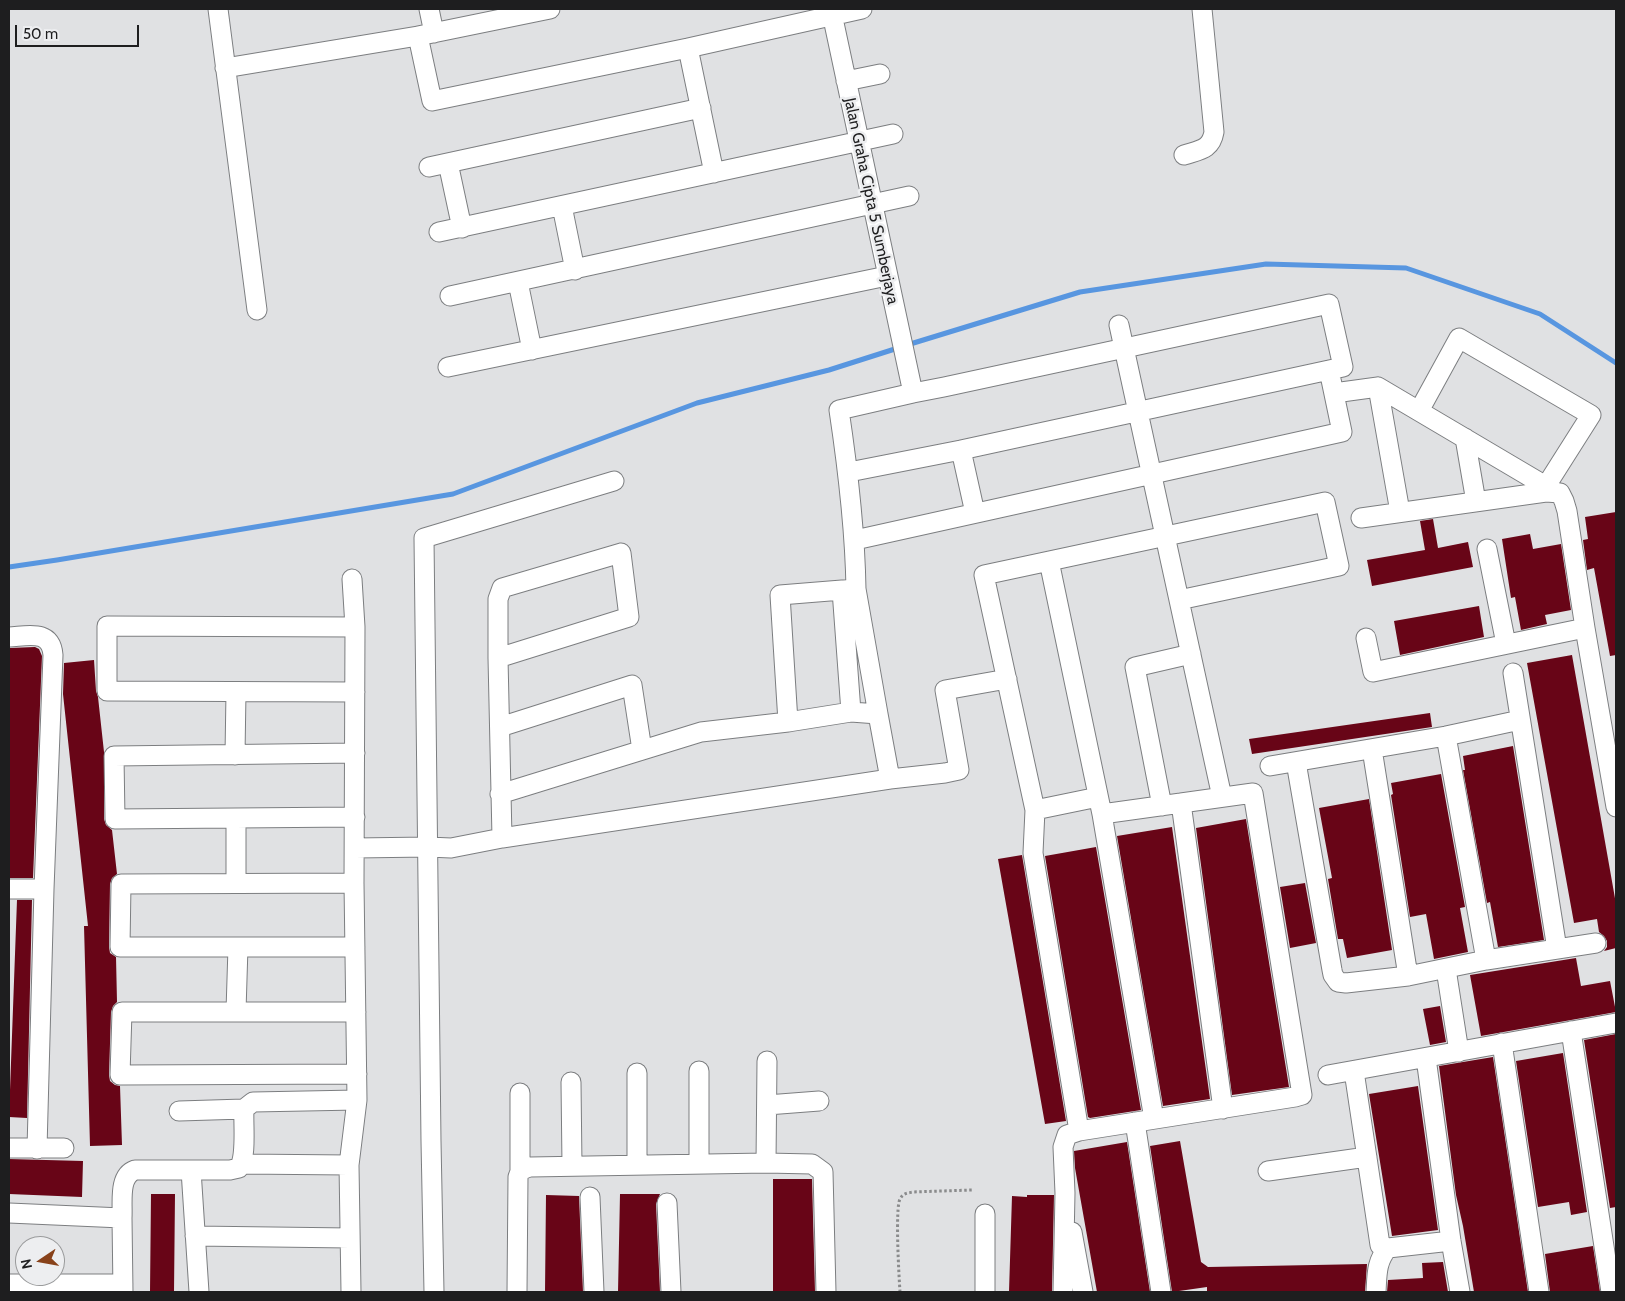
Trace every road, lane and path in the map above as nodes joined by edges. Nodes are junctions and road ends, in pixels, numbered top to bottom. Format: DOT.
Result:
graph roads {
  1 [pos="218,9"];
  2 [pos="429,9"];
  3 [pos="550,9"];
  4 [pos="862,9"];
  5 [pos="1202,9"];
  6 [pos="831,12"];
  7 [pos="426,35"];
  8 [pos="688,48"];
  9 [pos="225,68"];
  10 [pos="880,74"];
  11 [pos="846,81"];
  12 [pos="701,108"];
  13 [pos="893,134"];
  14 [pos="858,142"];
  15 [pos="1184,155"];
  16 [pos="448,163"];
  17 [pos="429,167"];
  18 [pos="714,173"];
  19 [pos="909,196"];
  20 [pos="874,204"];
  21 [pos="562,206"];
  22 [pos="462,228"];
  23 [pos="439,232"];
  24 [pos="575,270"];
  25 [pos="888,276"];
  26 [pos="518,282"];
  27 [pos="450,296"];
  28 [pos="257,310"];
  29 [pos="1119,325"];
  30 [pos="1124,348"];
  31 [pos="532,350"];
  32 [pos="448,368"];
  33 [pos="1329,370"];
  34 [pos="1378,387"];
  35 [pos="912,393"];
  36 [pos="1334,393"];
  37 [pos="1419,411"];
  38 [pos="1138,412"];
  39 [pos="1465,438"];
  40 [pos="961,450"];
  41 [pos="849,472"];
  42 [pos="1152,474"];
  43 [pos="614,481"];
  44 [pos="1550,489"];
  45 [pos="1476,502"];
  46 [pos="1400,512"];
  47 [pos="975,513"];
  48 [pos="1361,518"];
  49 [pos="1165,536"];
  50 [pos="855,540"];
  51 [pos="1487,548"];
  52 [pos="1049,561"];
  53 [pos="352,579"];
  54 [pos="849,590"];
  55 [pos="1179,600"];
  56 [pos="355,627"];
  57 [pos="1585,628"];
  58 [pos="9,638"];
  59 [pos="1366,638"];
  60 [pos="1506,644"];
  61 [pos="1191,654"];
  62 [pos="498,658"];
  63 [pos="1512,672"];
  64 [pos="1007,679"];
  65 [pos="236,692"];
  66 [pos="356,692"];
  67 [pos="850,712"];
  68 [pos="878,714"];
  69 [pos="1520,720"];
  70 [pos="788,722"];
  71 [pos="500,727"];
  72 [pos="1446,736"];
  73 [pos="1372,748"];
  74 [pos="642,750"];
  75 [pos="355,753"];
  76 [pos="235,755"];
  77 [pos="1296,762"];
  78 [pos="1270,766"];
  79 [pos="890,779"];
  80 [pos="1614,779"];
  81 [pos="500,794"];
  82 [pos="1222,798"];
  83 [pos="1172,805"];
  84 [pos="1100,806"];
  85 [pos="1616,807"];
  86 [pos="1035,810"];
  87 [pos="355,816"];
  88 [pos="236,818"];
  89 [pos="502,838"];
  90 [pos="428,847"];
  91 [pos="355,848"];
  92 [pos="236,883"];
  93 [pos="354,883"];
  94 [pos="9,889"];
  95 [pos="44,889"];
  96 [pos="1596,942"];
  97 [pos="238,947"];
  98 [pos="355,947"];
  99 [pos="1557,949"];
  100 [pos="1486,960"];
  101 [pos="1446,969"];
  102 [pos="1408,976"];
  103 [pos="236,1011"];
  104 [pos="356,1012"];
  105 [pos="1616,1023"];
  106 [pos="1571,1031"];
  107 [pos="1502,1043"];
  108 [pos="1459,1052"];
  109 [pos="1426,1058"];
  110 [pos="767,1061"];
  111 [pos="699,1071"];
  112 [pos="1354,1071"];
  113 [pos="637,1073"];
  114 [pos="357,1074"];
  115 [pos="1328,1075"];
  116 [pos="570,1082"];
  117 [pos="520,1093"];
  118 [pos="358,1100"];
  119 [pos="819,1100"];
  120 [pos="767,1105"];
  121 [pos="244,1109"];
  122 [pos="1223,1109"];
  123 [pos="179,1111"];
  124 [pos="1154,1119"];
  125 [pos="1135,1122"];
  126 [pos="1079,1130"];
  127 [pos="9,1148"];
  128 [pos="64,1148"];
  129 [pos="36,1149"];
  130 [pos="1367,1157"];
  131 [pos="698,1163"];
  132 [pos="766,1163"];
  133 [pos="242,1164"];
  134 [pos="637,1164"];
  135 [pos="349,1165"];
  136 [pos="572,1166"];
  137 [pos="191,1170"];
  138 [pos="520,1171"];
  139 [pos="1268,1171"];
  140 [pos="972,1190"];
  141 [pos="1065,1193"];
  142 [pos="590,1197"];
  143 [pos="668,1203"];
  144 [pos="9,1214"];
  145 [pos="986,1214"];
  146 [pos="122,1218"];
  147 [pos="195,1236"];
  148 [pos="350,1238"];
  149 [pos="1451,1241"];
  150 [pos="1388,1248"];
  151 [pos="9,1284"];
  152 [pos="123,1288"];
  153 [pos="199,1292"];
  154 [pos="351,1292"];
  155 [pos="434,1292"];
  156 [pos="517,1292"];
  157 [pos="594,1292"];
  158 [pos="671,1292"];
  159 [pos="826,1292"];
  160 [pos="900,1292"];
  161 [pos="985,1292"];
  162 [pos="1063,1292"];
  163 [pos="1083,1292"];
  164 [pos="1161,1292"];
  165 [pos="1376,1292"];
  166 [pos="1460,1292"];
  167 [pos="1539,1292"];
  168 [pos="1611,1292"];
  1 -- 9 [label="street"];
  2 -- 7 [label="street"];
  3 -- 7 [label="street"];
  4 -- 6 [label="street"];
  5 -- 15 [label="street"];
  6 -- 8 [label="street"];
  6 -- 11 [label="street, Jalan Graha Cipta 5 Sumberjaya"];
  7 -- 8 [label="street"];
  7 -- 9 [label="street"];
  8 -- 12 [label="street"];
  9 -- 28 [label="street"];
  10 -- 11 [label="street"];
  11 -- 14 [label="street, Jalan Graha Cipta 5 Sumberjaya"];
  12 -- 16 [label="street"];
  12 -- 18 [label="street"];
  13 -- 14 [label="street"];
  14 -- 18 [label="street"];
  14 -- 20 [label="street, Jalan Graha Cipta 5 Sumberjaya"];
  16 -- 17 [label="street"];
  16 -- 22 [label="street"];
  18 -- 21 [label="street"];
  19 -- 20 [label="street"];
  20 -- 24 [label="street"];
  20 -- 25 [label="street, Jalan Graha Cipta 5 Sumberjaya"];
  21 -- 22 [label="street"];
  21 -- 24 [label="street"];
  22 -- 23 [label="street"];
  24 -- 26 [label="street"];
  25 -- 31 [label="street"];
  25 -- 35 [label="street, Jalan Graha Cipta 5 Sumberjaya"];
  26 -- 27 [label="street"];
  26 -- 31 [label="street"];
  29 -- 30 [label="street"];
  30 -- 33 [label="street"];
  30 -- 35 [label="street"];
  30 -- 38 [label="street"];
  31 -- 32 [label="street"];
  33 -- 36 [label="street"];
  33 -- 38 [label="street"];
  34 -- 36 [label="street"];
  34 -- 37 [label="street"];
  34 -- 46 [label="street"];
  35 -- 41 [label="street"];
  36 -- 42 [label="street"];
  37 -- 39 [label="street"];
  37 -- 44 [label="street"];
  38 -- 40 [label="street"];
  38 -- 42 [label="street"];
  39 -- 44 [label="street"];
  39 -- 45 [label="street"];
  40 -- 41 [label="street"];
  40 -- 47 [label="street"];
  41 -- 50 [label="street"];
  42 -- 47 [label="street"];
  42 -- 49 [label="street"];
  43 -- 90 [label="street"];
  44 -- 45 [label="street"];
  44 -- 57 [label="street"];
  45 -- 46 [label="street"];
  46 -- 48 [label="street"];
  47 -- 50 [label="street"];
  49 -- 52 [label="street"];
  49 -- 55 [label="street"];
  49 -- 55 [label="street"];
  50 -- 54 [label="street"];
  51 -- 60 [label="street"];
  52 -- 64 [label="street"];
  52 -- 84 [label="street"];
  53 -- 56 [label="street"];
  54 -- 67 [label="street"];
  54 -- 68 [label="street"];
  54 -- 70 [label="street"];
  55 -- 61 [label="street"];
  56 -- 65 [label="street"];
  56 -- 66 [label="street"];
  57 -- 60 [label="street"];
  57 -- 80 [label="street"];
  58 -- 95 [label="street"];
  59 -- 60 [label="street"];
  61 -- 82 [label="street"];
  61 -- 83 [label="street"];
  62 -- 62 [label="street"];
  62 -- 71 [label="street"];
  63 -- 69 [label="street"];
  64 -- 79 [label="street"];
  64 -- 86 [label="street"];
  65 -- 66 [label="street"];
  65 -- 76 [label="street"];
  66 -- 75 [label="street"];
  67 -- 68 [label="street"];
  67 -- 70 [label="street"];
  68 -- 79 [label="street"];
  69 -- 72 [label="street"];
  69 -- 99 [label="street"];
  70 -- 74 [label="street"];
  71 -- 74 [label="street"];
  71 -- 81 [label="street"];
  72 -- 73 [label="street"];
  72 -- 100 [label="street"];
  73 -- 77 [label="street"];
  73 -- 102 [label="street"];
  74 -- 81 [label="street"];
  75 -- 76 [label="street"];
  75 -- 87 [label="street"];
  76 -- 88 [label="street"];
  77 -- 78 [label="street"];
  77 -- 102 [label="street"];
  79 -- 89 [label="street"];
  80 -- 85 [label="street"];
  81 -- 89 [label="street"];
  82 -- 83 [label="street"];
  82 -- 122 [label="street"];
  83 -- 84 [label="street"];
  83 -- 122 [label="street"];
  84 -- 86 [label="street"];
  84 -- 124 [label="street"];
  86 -- 126 [label="street"];
  87 -- 88 [label="street"];
  87 -- 91 [label="street"];
  88 -- 92 [label="street"];
  89 -- 90 [label="street"];
  90 -- 91 [label="street"];
  90 -- 155 [label="street"];
  91 -- 93 [label="street"];
  92 -- 93 [label="street"];
  92 -- 97 [label="street"];
  93 -- 98 [label="street"];
  94 -- 95 [label="street"];
  95 -- 129 [label="street"];
  96 -- 99 [label="street"];
  97 -- 98 [label="street"];
  97 -- 103 [label="street"];
  98 -- 104 [label="street"];
  99 -- 100 [label="street"];
  100 -- 101 [label="street"];
  101 -- 102 [label="street"];
  101 -- 108 [label="street"];
  103 -- 104 [label="street"];
  103 -- 114 [label="street"];
  104 -- 114 [label="street"];
  105 -- 106 [label="street"];
  106 -- 107 [label="street"];
  106 -- 168 [label="street"];
  107 -- 108 [label="street"];
  107 -- 167 [label="street"];
  108 -- 109 [label="street"];
  109 -- 112 [label="street"];
  109 -- 149 [label="street"];
  110 -- 120 [label="street"];
  111 -- 131 [label="street"];
  112 -- 115 [label="street"];
  112 -- 130 [label="street"];
  113 -- 134 [label="street"];
  114 -- 118 [label="street"];
  116 -- 136 [label="street"];
  117 -- 138 [label="street"];
  118 -- 121 [label="street"];
  118 -- 135 [label="street"];
  119 -- 120 [label="street"];
  120 -- 132 [label="street"];
  121 -- 123 [label="street"];
  121 -- 133 [label="street"];
  122 -- 124 [label="street"];
  124 -- 125 [label="street"];
  125 -- 126 [label="street"];
  125 -- 164 [label="street"];
  126 -- 141 [label="street"];
  127 -- 129 [label="street"];
  128 -- 129 [label="street"];
  130 -- 139 [label="street"];
  130 -- 150 [label="street"];
  131 -- 132 [label="street"];
  131 -- 134 [label="street"];
  132 -- 159 [label="street"];
  133 -- 135 [label="street"];
  133 -- 137 [label="street"];
  134 -- 136 [label="street"];
  135 -- 148 [label="street"];
  136 -- 138 [label="street"];
  137 -- 146 [label="street"];
  137 -- 147 [label="street"];
  138 -- 156 [label="street"];
  140 -- 160 [label="path"];
  141 -- 162 [label="street"];
  141 -- 163 [label="street"];
  142 -- 157 [label="street"];
  143 -- 158 [label="street"];
  144 -- 146 [label="street"];
  145 -- 161 [label="street"];
  146 -- 152 [label="street"];
  147 -- 148 [label="street"];
  147 -- 153 [label="street"];
  148 -- 154 [label="street"];
  149 -- 150 [label="street"];
  149 -- 166 [label="street"];
  150 -- 165 [label="street"];
  151 -- 152 [label="street"];
}
